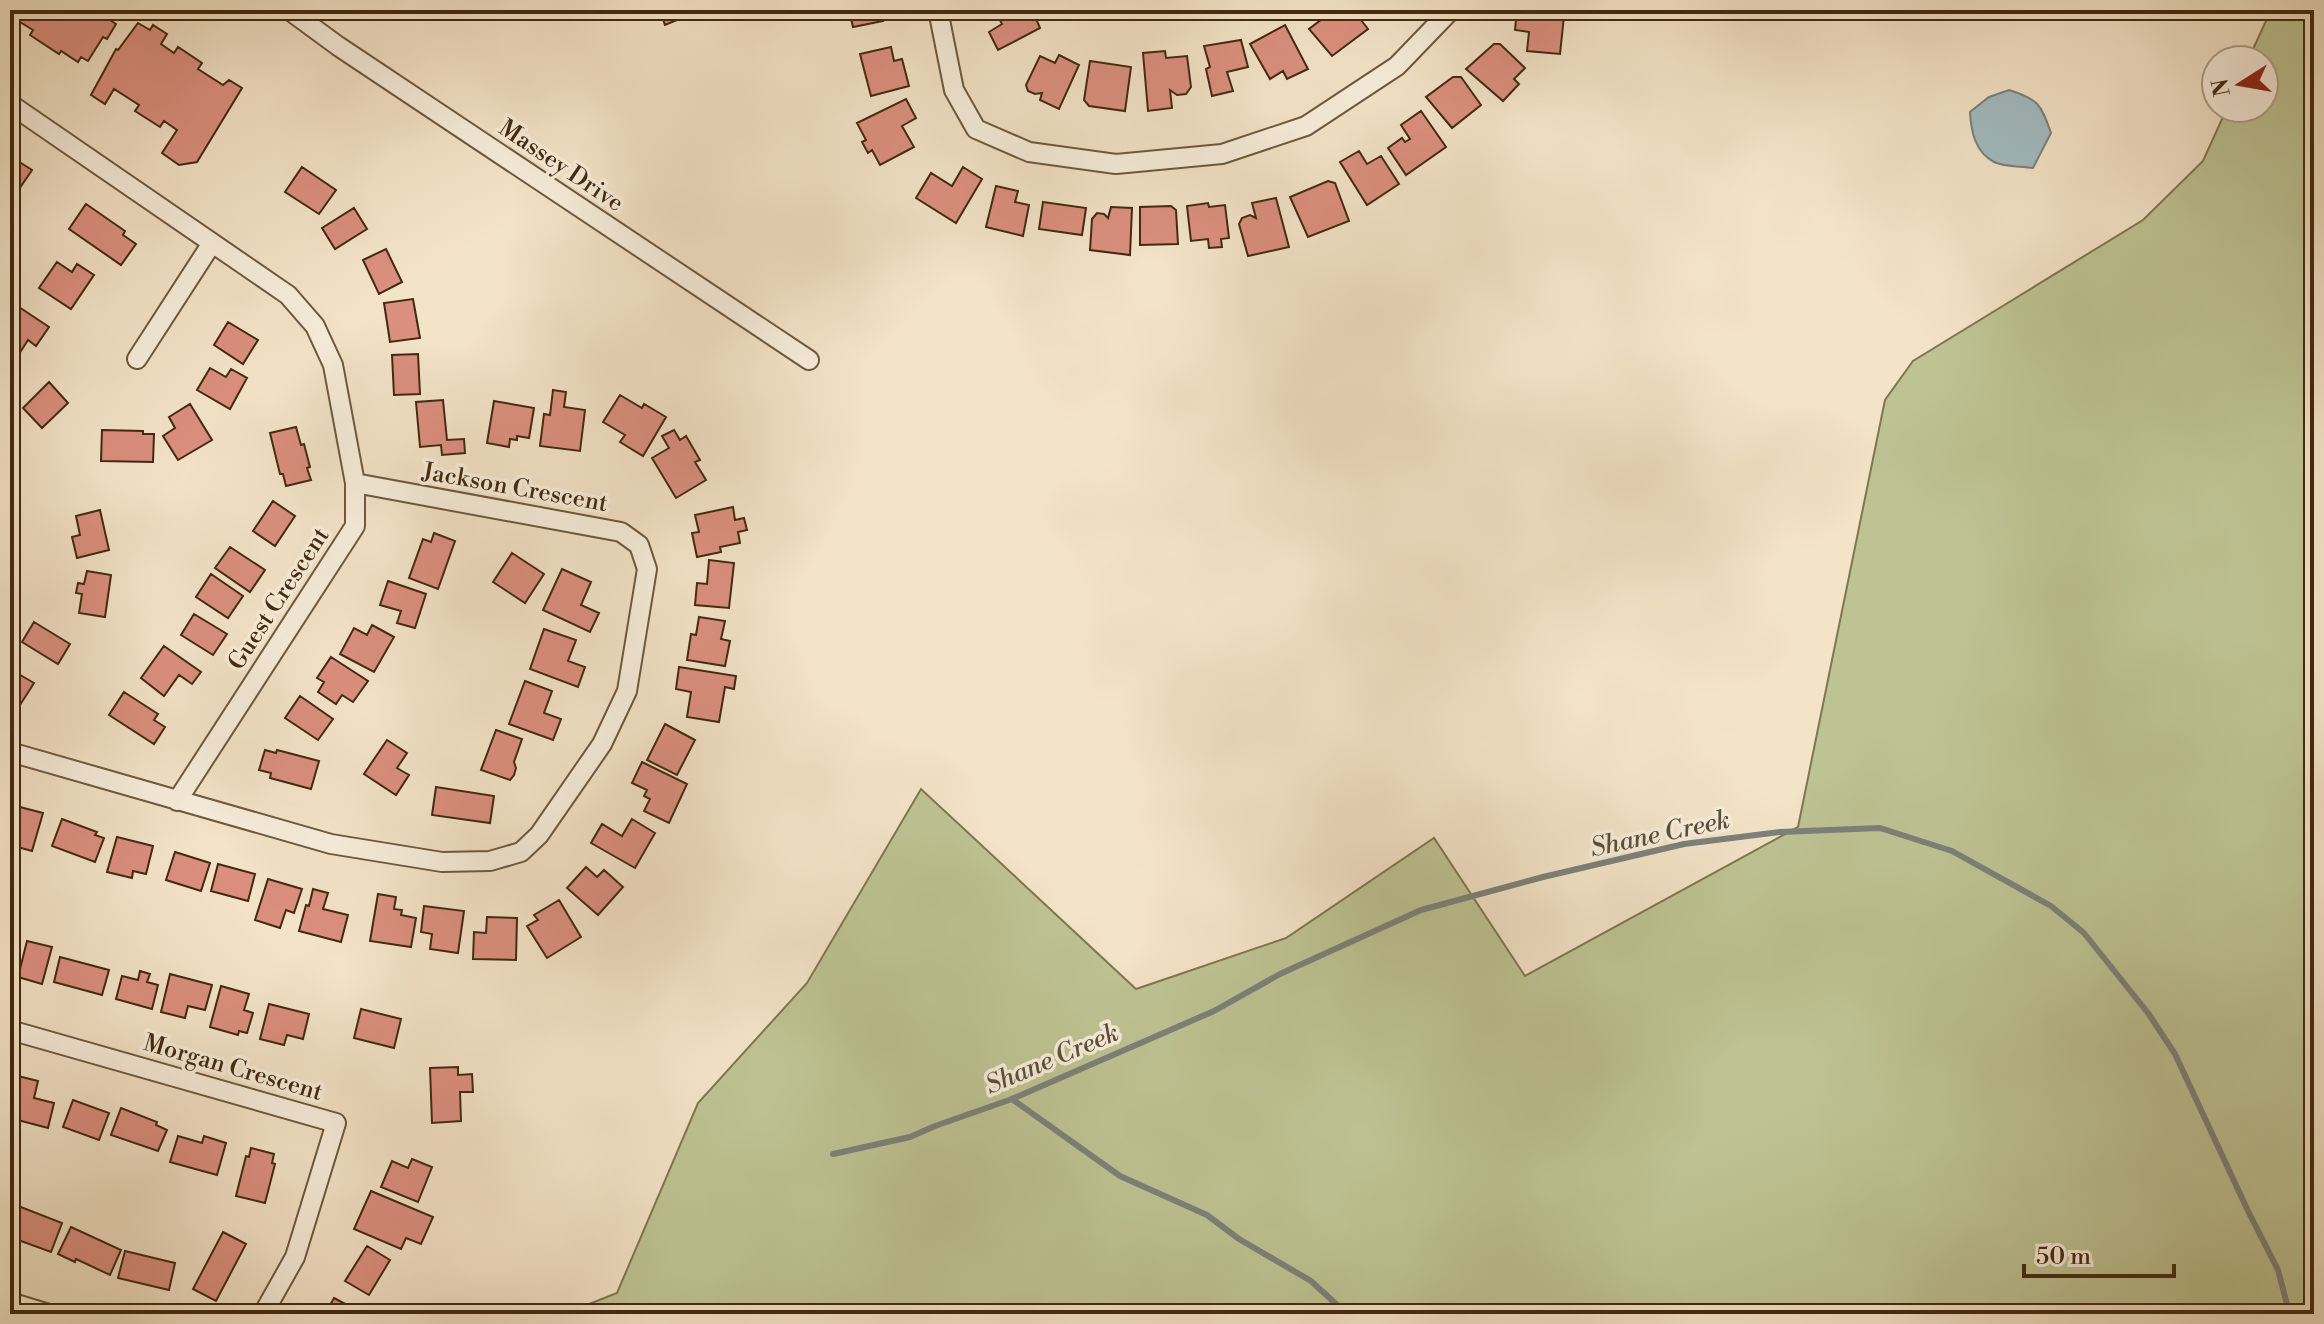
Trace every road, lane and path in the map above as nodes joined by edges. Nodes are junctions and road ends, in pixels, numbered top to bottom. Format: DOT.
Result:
graph roads {
  1 [pos="289,10"];
  2 [pos="938,10"];
  3 [pos="1451,10"];
  4 [pos="10,104"];
  5 [pos="212,243"];
  6 [pos="137,359"];
  7 [pos="809,360"];
  8 [pos="355,483"];
  9 [pos="10,752"];
  10 [pos="177,801"];
  11 [pos="10,1030"];
  12 [pos="10,1302"];
  13 [pos="49,1314"];
  14 [pos="263,1314"];
  1 -- 7 [label="street, Massey Drive"];
  2 -- 3 [label="street"];
  4 -- 5 [label="street, Guest Crescent"];
  5 -- 6 [label="street"];
  5 -- 8 [label="street, Guest Crescent"];
  8 -- 10 [label="street, Guest Crescent"];
  8 -- 10 [label="street, Jackson Crescent"];
  9 -- 10 [label="street"];
  11 -- 14 [label="street, Morgan Crescent"];
  12 -- 13 [label="street"];
}
